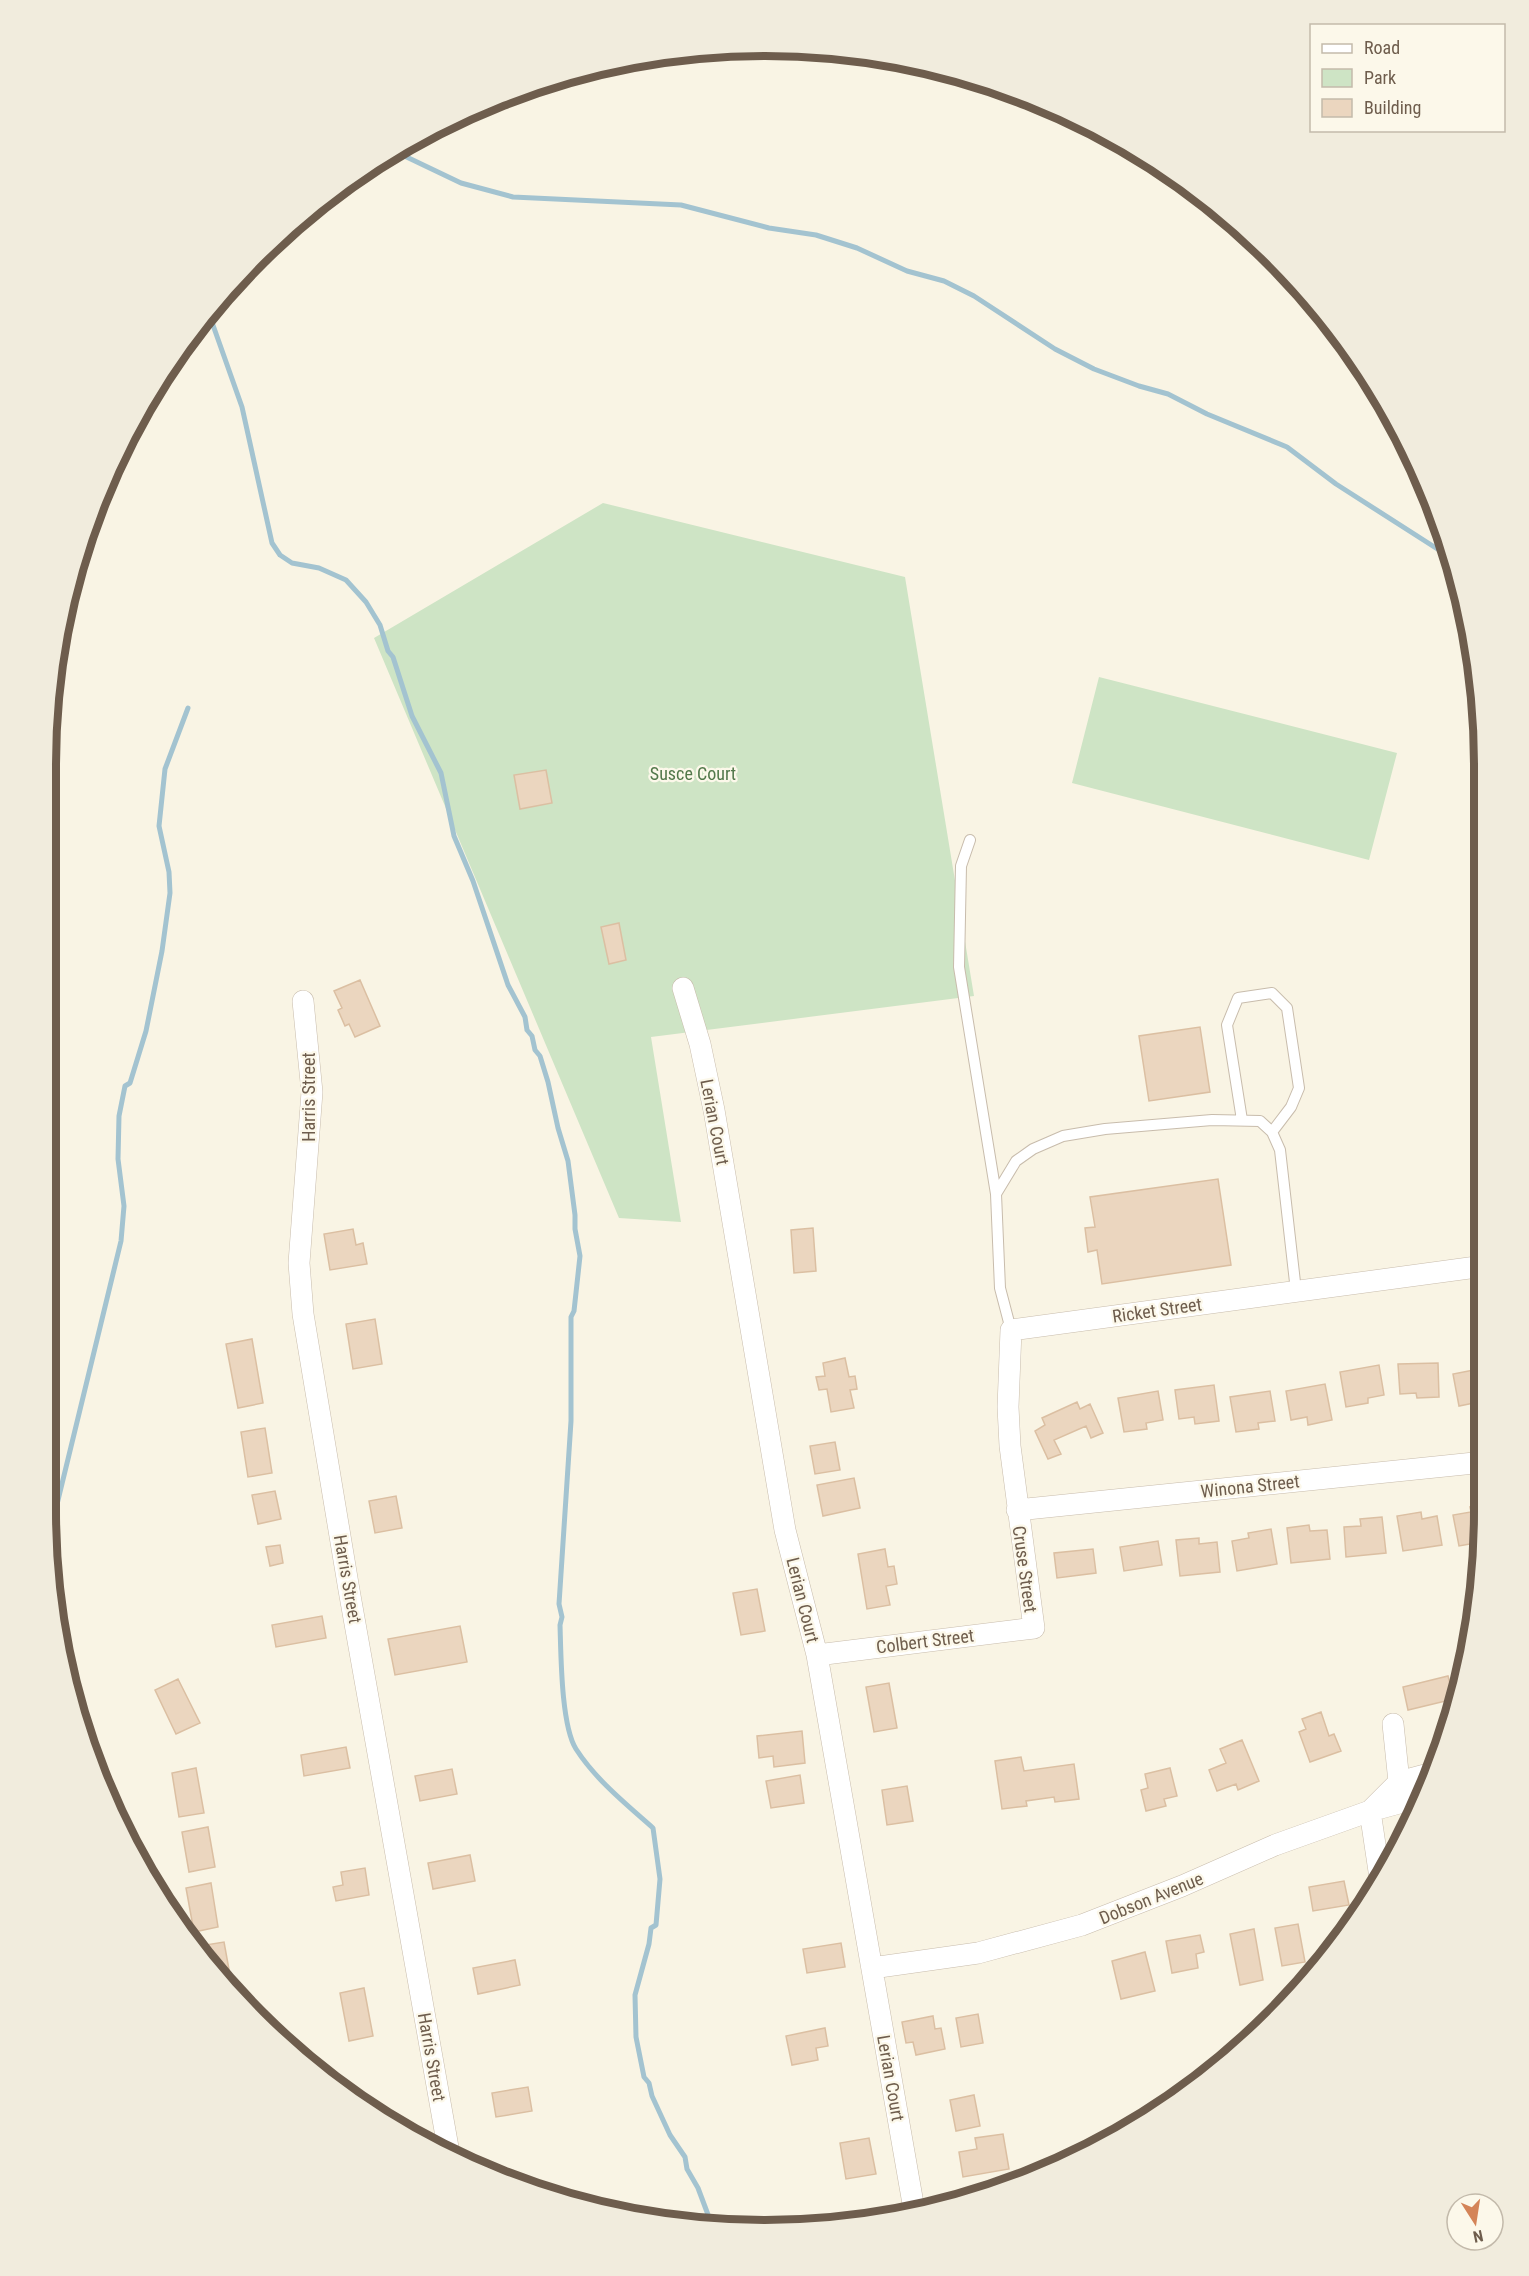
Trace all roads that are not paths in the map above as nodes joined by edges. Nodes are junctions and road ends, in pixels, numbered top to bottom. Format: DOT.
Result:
graph roads {
  1 [pos="970,840"];
  2 [pos="683,988"];
  3 [pos="303,1000"];
  4 [pos="1242,1120"];
  5 [pos="1272,1132"];
  6 [pos="996,1194"];
  7 [pos="1474,1267"];
  8 [pos="1296,1291"];
  9 [pos="1011,1330"];
  10 [pos="1474,1463"];
  11 [pos="1017,1510"];
  12 [pos="1034,1628"];
  13 [pos="817,1654"];
  14 [pos="1393,1724"];
  15 [pos="1423,1775"];
  16 [pos="1399,1782"];
  17 [pos="1412,1799"];
  18 [pos="1370,1811"];
  19 [pos="1378,1867"];
  20 [pos="872,1968"];
  21 [pos="448,2145"];
  22 [pos="913,2205"];
  1 -- 6 [label="lane"];
  2 -- 13 [label="street, Lerian Court"];
  3 -- 21 [label="street, Harris Street"];
  4 -- 5 [label="lane"];
  4 -- 5 [label="lane"];
  4 -- 6 [label="lane"];
  5 -- 8 [label="lane"];
  6 -- 9 [label="lane"];
  7 -- 8 [label="street, Ricket Street"];
  8 -- 9 [label="street, Ricket Street"];
  9 -- 11 [label="street"];
  10 -- 11 [label="street, Winona Street"];
  11 -- 12 [label="street, Cruse Street"];
  12 -- 13 [label="street, Colbert Street"];
  13 -- 20 [label="street, Lerian Court"];
  14 -- 16 [label="street"];
  15 -- 16 [label="street"];
  16 -- 18 [label="street"];
  17 -- 18 [label="street, Dobson Avenue"];
  18 -- 19 [label="street"];
  18 -- 20 [label="street, Dobson Avenue"];
  20 -- 22 [label="street, Lerian Court"];
}
